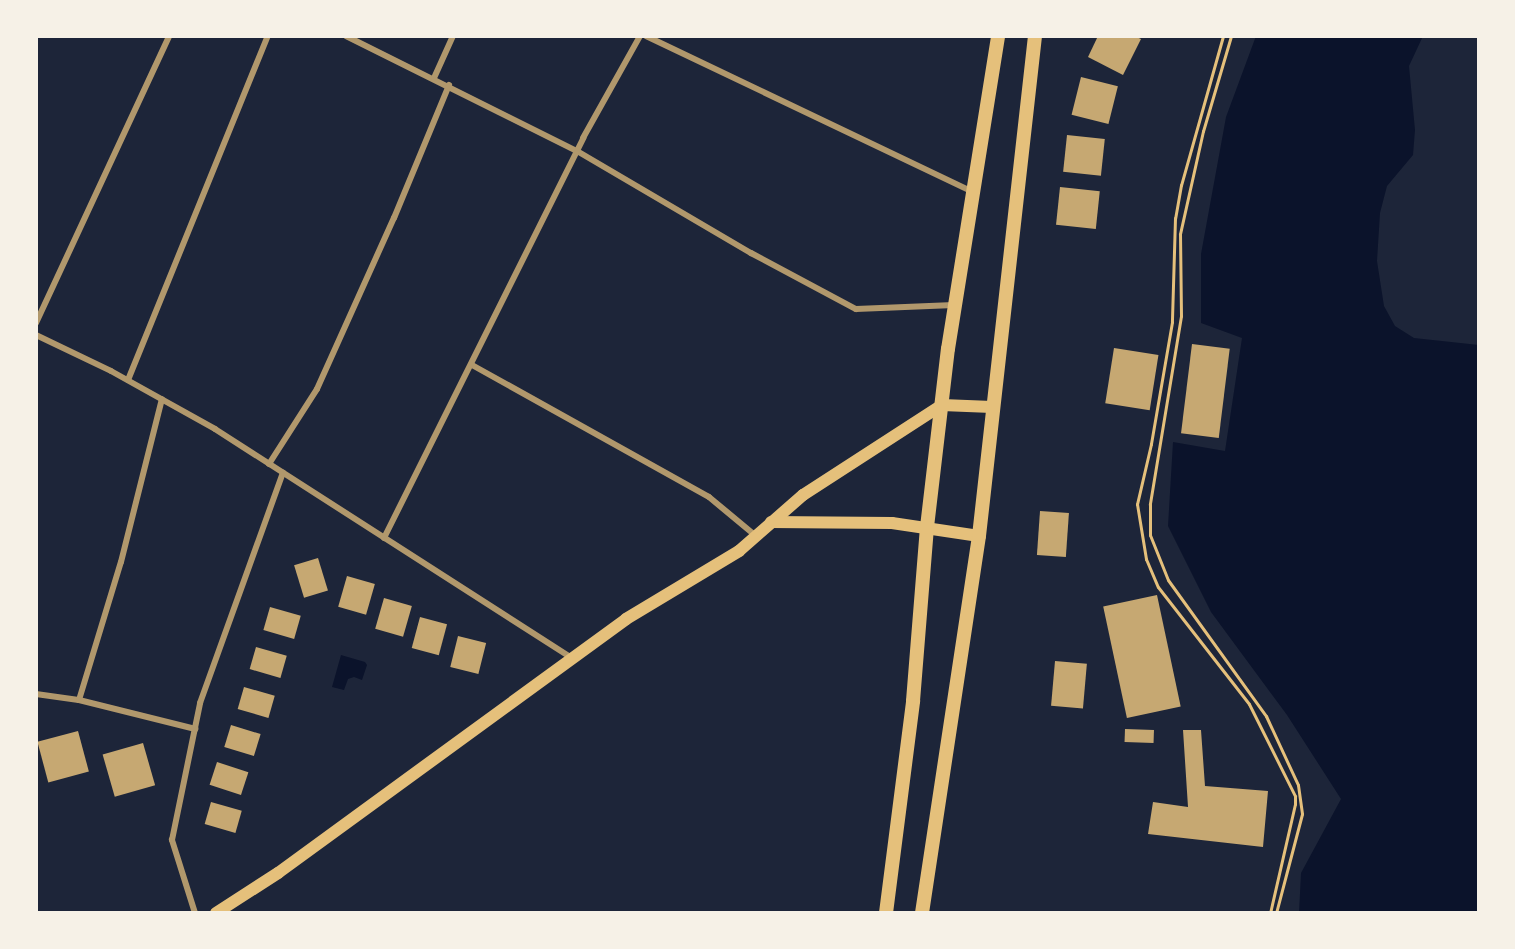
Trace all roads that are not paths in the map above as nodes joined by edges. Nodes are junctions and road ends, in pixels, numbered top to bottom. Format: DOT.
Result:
graph roads {
  1 [pos="170,36"];
  2 [pos="268,36"];
  3 [pos="346,36"];
  4 [pos="453,36"];
  5 [pos="640,36"];
  6 [pos="646,36"];
  7 [pos="998,36"];
  8 [pos="1035,36"];
  9 [pos="434,78"];
  10 [pos="448,85"];
  11 [pos="577,151"];
  12 [pos="973,192"];
  13 [pos="954,305"];
  14 [pos="36,323"];
  15 [pos="36,335"];
  16 [pos="472,365"];
  17 [pos="128,380"];
  18 [pos="162,399"];
  19 [pos="942,405"];
  20 [pos="992,407"];
  21 [pos="269,464"];
  22 [pos="283,473"];
  23 [pos="771,522"];
  24 [pos="927,527"];
  25 [pos="756,536"];
  26 [pos="979,536"];
  27 [pos="384,538"];
  28 [pos="572,658"];
  29 [pos="36,694"];
  30 [pos="79,700"];
  31 [pos="195,729"];
  32 [pos="195,913"];
  33 [pos="216,913"];
  34 [pos="886,913"];
  35 [pos="922,913"];
  1 -- 14 [label="street"];
  2 -- 17 [label="street"];
  3 -- 9 [label="street"];
  4 -- 9 [label="street"];
  5 -- 11 [label="street"];
  6 -- 12 [label="street"];
  7 -- 12 [label="highway"];
  8 -- 20 [label="highway"];
  9 -- 10 [label="street"];
  10 -- 11 [label="street"];
  10 -- 21 [label="street"];
  11 -- 13 [label="street"];
  11 -- 16 [label="street"];
  12 -- 13 [label="highway"];
  13 -- 19 [label="highway"];
  15 -- 17 [label="street"];
  16 -- 25 [label="street"];
  16 -- 27 [label="street"];
  17 -- 18 [label="street"];
  18 -- 21 [label="street"];
  18 -- 30 [label="street"];
  19 -- 20 [label="main road"];
  19 -- 23 [label="main road"];
  19 -- 24 [label="highway"];
  20 -- 26 [label="highway"];
  21 -- 22 [label="street"];
  22 -- 27 [label="street"];
  22 -- 31 [label="street"];
  23 -- 24 [label="main road"];
  23 -- 25 [label="main road"];
  24 -- 26 [label="main road"];
  24 -- 34 [label="highway"];
  25 -- 28 [label="main road"];
  26 -- 35 [label="highway"];
  27 -- 28 [label="street"];
  28 -- 33 [label="main road"];
  29 -- 30 [label="street"];
  30 -- 31 [label="street"];
  31 -- 32 [label="street"];
}
